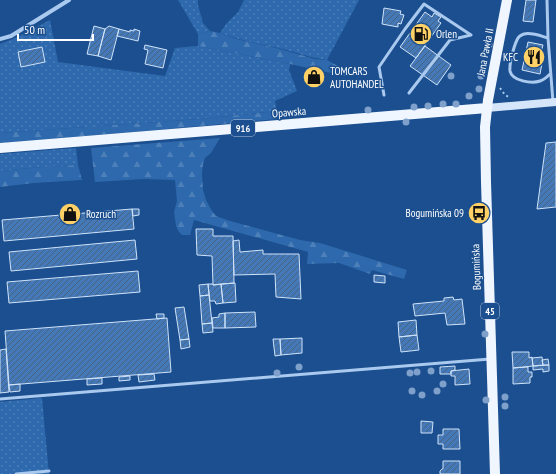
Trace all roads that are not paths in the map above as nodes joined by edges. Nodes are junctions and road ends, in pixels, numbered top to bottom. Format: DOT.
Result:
graph roads {
  1 [pos="69,0"];
  2 [pos="507,0"];
  3 [pos="548,0"];
  4 [pos="548,38"];
  5 [pos="0,39"];
  6 [pos="550,74"];
  7 [pos="409,94"];
  8 [pos="384,95"];
  9 [pos="554,102"];
  10 [pos="486,108"];
  11 [pos="0,148"];
  12 [pos="491,359"];
  13 [pos="0,399"];
  14 [pos="48,471"];
  15 [pos="16,474"];
  16 [pos="495,474"];
  1 -- 5 [label="street"];
  2 -- 10 [label="main road, Jana Pawła II / 45"];
  3 -- 4 [label="lane"];
  4 -- 6 [label="lane"];
  4 -- 6 [label="lane"];
  6 -- 9 [label="lane"];
  7 -- 8 [label="lane"];
  9 -- 10 [label="main road, Opawska"];
  10 -- 11 [label="main road, Opawska / 916"];
  10 -- 12 [label="main road, Bogumińska / 45"];
  12 -- 13 [label="lane"];
  12 -- 16 [label="main road, Bogumińska / 45"];
  14 -- 15 [label="lane"];
}
